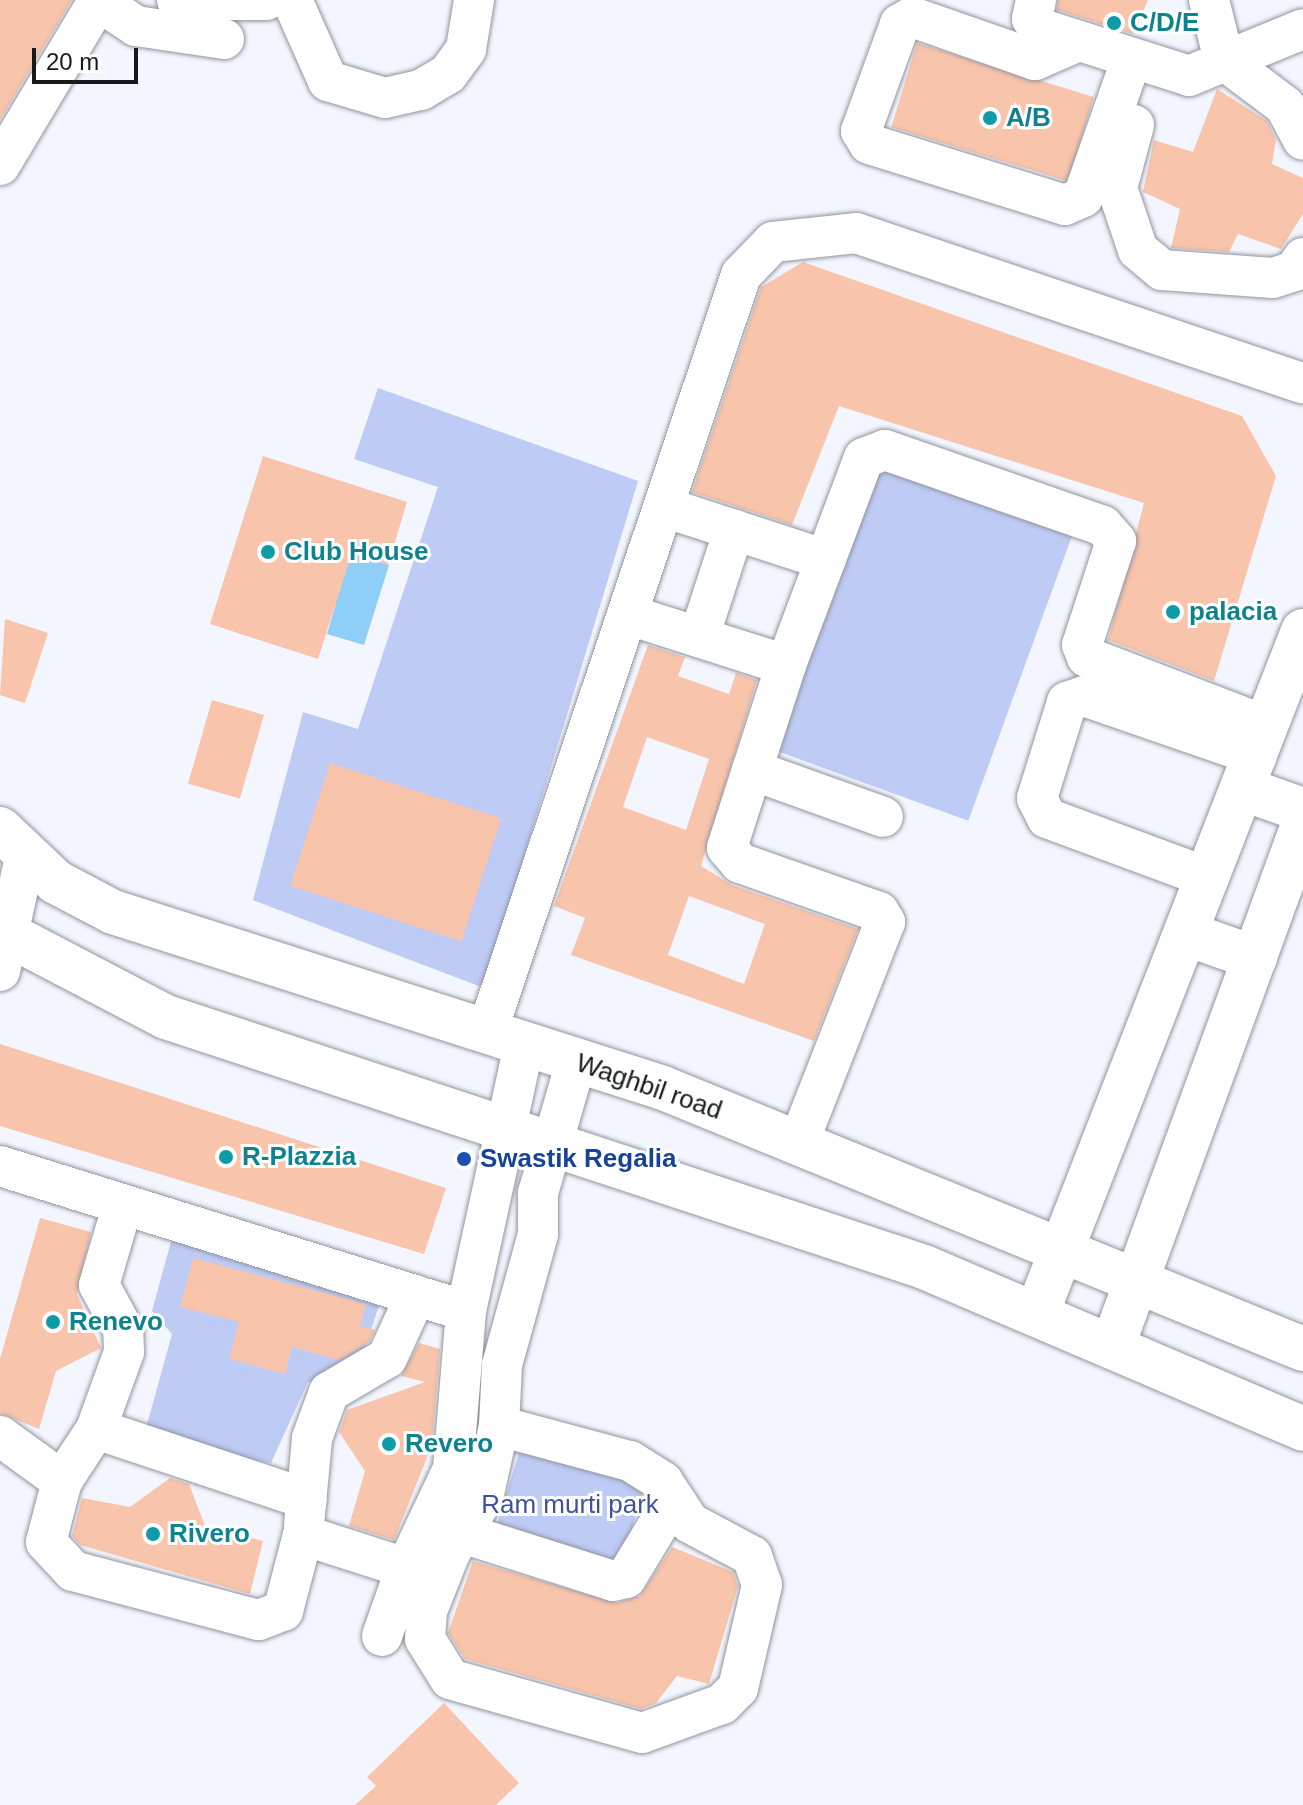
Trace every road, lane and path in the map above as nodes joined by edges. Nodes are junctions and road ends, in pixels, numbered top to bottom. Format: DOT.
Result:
graph roads {
  1 [pos="98,0"];
  2 [pos="177,0"];
  3 [pos="266,0"];
  4 [pos="292,0"];
  5 [pos="474,0"];
  6 [pos="1036,0"];
  7 [pos="1209,0"];
  8 [pos="1288,0"];
  9 [pos="1303,27"];
  10 [pos="224,39"];
  11 [pos="1079,41"];
  12 [pos="1224,60"];
  13 [pos="1145,62"];
  14 [pos="1303,140"];
  15 [pos="0,165"];
  16 [pos="1303,258"];
  17 [pos="1303,383"];
  18 [pos="664,507"];
  19 [pos="734,530"];
  20 [pos="826,560"];
  21 [pos="629,615"];
  22 [pos="1303,631"];
  23 [pos="699,637"];
  24 [pos="786,665"];
  25 [pos="1256,757"];
  26 [pos="752,770"];
  27 [pos="1303,810"];
  28 [pos="883,817"];
  29 [pos="1303,825"];
  30 [pos="13,841"];
  31 [pos="1209,878"];
  32 [pos="1187,934"];
  33 [pos="4,943"];
  34 [pos="1255,958"];
  35 [pos="506,1038"];
  36 [pos="576,1062"];
  37 [pos="507,1126"];
  38 [pos="799,1141"];
  39 [pos="553,1142"];
  40 [pos="0,1166"];
  41 [pos="948,1201"];
  42 [pos="123,1204"];
  43 [pos="1065,1247"];
  44 [pos="924,1267"];
  45 [pos="1140,1278"];
  46 [pos="416,1295"];
  47 [pos="466,1311"];
  48 [pos="1037,1313"];
  49 [pos="1113,1345"];
  50 [pos="1303,1349"];
  51 [pos="499,1426"];
  52 [pos="96,1429"];
  53 [pos="1303,1429"];
  54 [pos="0,1436"];
  55 [pos="62,1481"];
  56 [pos="674,1499"];
  57 [pos="305,1517"];
  58 [pos="462,1533"];
  59 [pos="406,1568"];
  60 [pos="382,1636"];
  1 -- 10 [label="street"];
  1 -- 15 [label="street"];
  2 -- 3 [label="street"];
  4 -- 5 [label="street"];
  6 -- 11 [label="street"];
  7 -- 12 [label="street"];
  8 -- 9 [label="street"];
  9 -- 12 [label="street"];
  11 -- 13 [label="street"];
  11 -- 13 [label="street"];
  12 -- 13 [label="street"];
  12 -- 14 [label="street"];
  13 -- 16 [label="street"];
  17 -- 18 [label="street"];
  18 -- 19 [label="street"];
  18 -- 21 [label="street"];
  19 -- 20 [label="street"];
  19 -- 23 [label="street"];
  20 -- 24 [label="street"];
  20 -- 25 [label="street"];
  21 -- 23 [label="street"];
  21 -- 35 [label="street"];
  22 -- 25 [label="main road"];
  23 -- 24 [label="street"];
  24 -- 26 [label="street"];
  25 -- 27 [label="main road"];
  25 -- 31 [label="main road"];
  25 -- 31 [label="street"];
  26 -- 28 [label="street"];
  26 -- 38 [label="street"];
  29 -- 34 [label="main road"];
  30 -- 33 [label="street"];
  30 -- 35 [label="main road, Waghbil road"];
  31 -- 32 [label="main road"];
  32 -- 34 [label="main road"];
  32 -- 43 [label="main road"];
  33 -- 37 [label="main road"];
  34 -- 45 [label="main road"];
  35 -- 36 [label="main road, Waghbil road"];
  35 -- 37 [label="street"];
  36 -- 38 [label="main road, Waghbil road"];
  36 -- 39 [label="street"];
  37 -- 39 [label="main road"];
  37 -- 47 [label="street"];
  38 -- 41 [label="main road, Waghbil road"];
  39 -- 44 [label="main road"];
  39 -- 51 [label="street"];
  40 -- 42 [label="street"];
  41 -- 43 [label="main road, Waghbil road"];
  41 -- 44 [label="main road"];
  42 -- 46 [label="street"];
  42 -- 52 [label="street"];
  43 -- 45 [label="main road, Waghbil road"];
  43 -- 48 [label="main road"];
  44 -- 48 [label="main road"];
  45 -- 49 [label="main road"];
  45 -- 50 [label="main road, Waghbil road"];
  46 -- 47 [label="street"];
  46 -- 57 [label="street"];
  47 -- 59 [label="street"];
  48 -- 49 [label="main road"];
  49 -- 53 [label="main road"];
  51 -- 56 [label="street"];
  51 -- 58 [label="street"];
  52 -- 55 [label="street"];
  52 -- 57 [label="street"];
  54 -- 55 [label="street"];
  55 -- 57 [label="street"];
  56 -- 58 [label="street"];
  56 -- 58 [label="street"];
  57 -- 59 [label="street"];
  59 -- 60 [label="street"];
}
